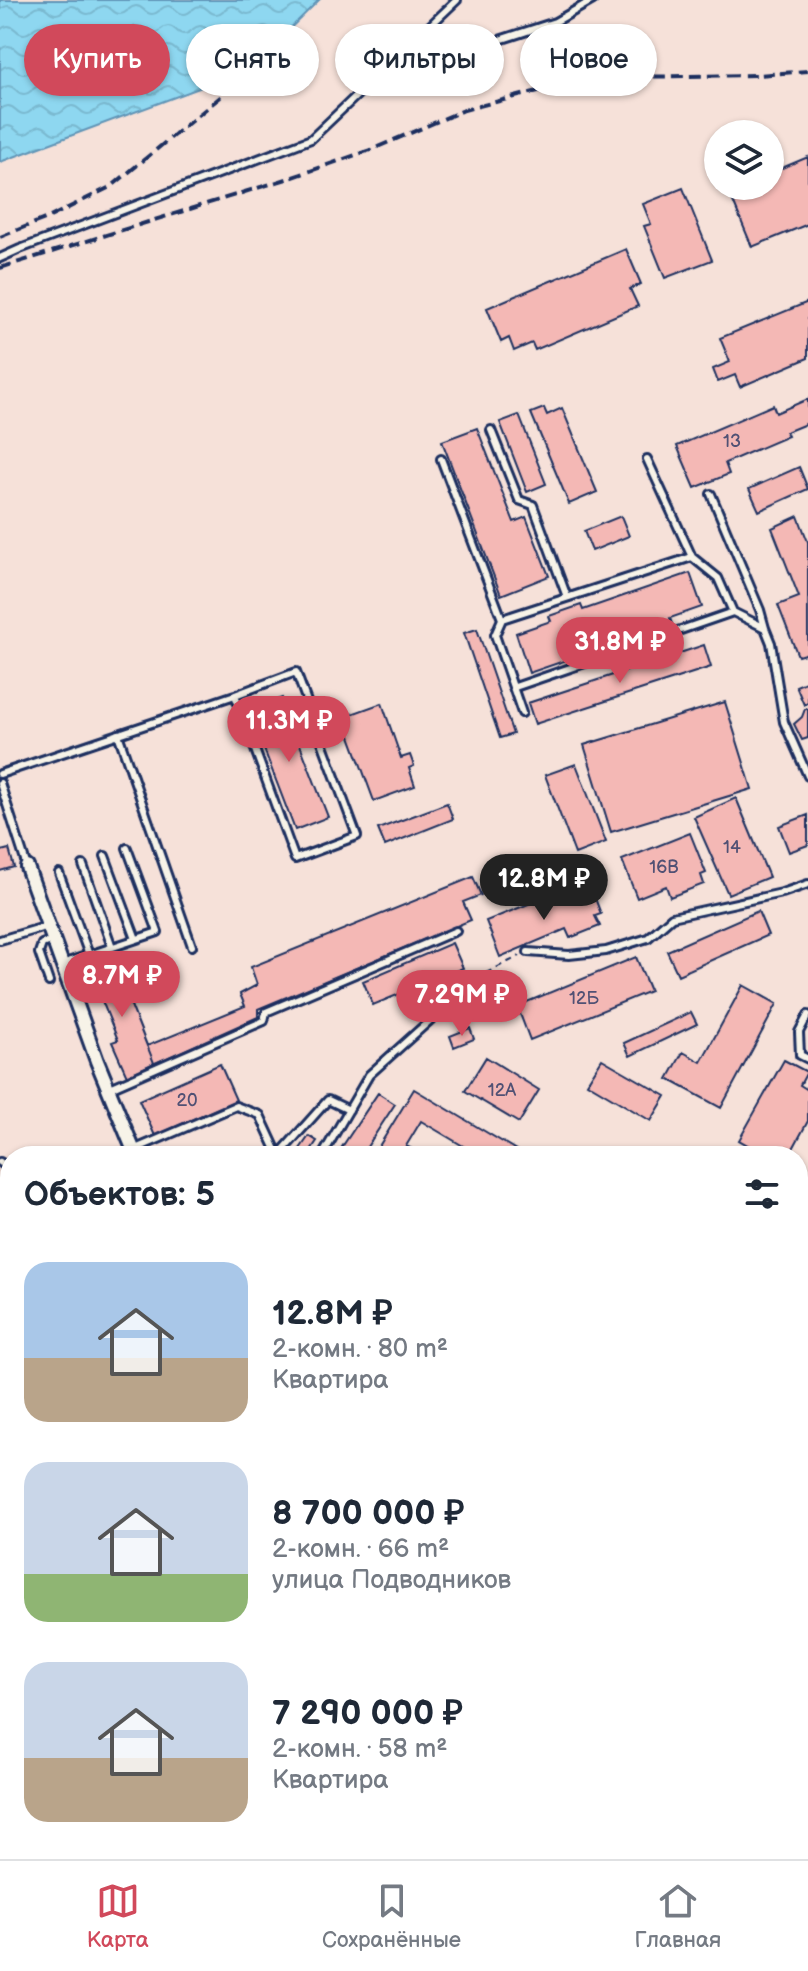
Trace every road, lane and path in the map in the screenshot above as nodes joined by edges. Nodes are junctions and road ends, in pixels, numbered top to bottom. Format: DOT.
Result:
graph roads {
  1 [pos="457,0"];
  2 [pos="593,0"];
  3 [pos="432,24"];
  4 [pos="504,38"];
  5 [pos="355,96"];
  6 [pos="0,258"];
  7 [pos="491,430"];
  8 [pos="441,459"];
  9 [pos="647,459"];
  10 [pos="711,494"];
  11 [pos="692,557"];
  12 [pos="567,597"];
  13 [pos="733,612"];
  14 [pos="502,619"];
  15 [pos="765,628"];
  16 [pos="515,687"];
  17 [pos="235,695"];
  18 [pos="522,713"];
  19 [pos="118,734"];
  20 [pos="0,774"];
  21 [pos="808,776"];
  22 [pos="0,783"];
  23 [pos="127,848"];
  24 [pos="105,856"];
  25 [pos="83,865"];
  26 [pos="27,867"];
  27 [pos="59,873"];
  28 [pos="808,884"];
  29 [pos="48,926"];
  30 [pos="456,931"];
  31 [pos="136,939"];
  32 [pos="0,940"];
  33 [pos="53,940"];
  34 [pos="192,946"];
  35 [pos="112,947"];
  36 [pos="528,952"];
  37 [pos="89,955"];
  38 [pos="62,964"];
  39 [pos="476,979"];
  40 [pos="49,982"];
  41 [pos="808,1015"];
  42 [pos="808,1059"];
  43 [pos="108,1089"];
  44 [pos="349,1110"];
  45 [pos="132,1146"];
  46 [pos="150,1146"];
  47 [pos="274,1146"];
  48 [pos="286,1146"];
  49 [pos="328,1146"];
  1 -- 3 [label="lane"];
  2 -- 4 [label="lane"];
  5 -- 6 [label="lane"];
  7 -- 12 [label="lane"];
  8 -- 14 [label="lane"];
  9 -- 11 [label="lane"];
  10 -- 15 [label="lane"];
  11 -- 12 [label="lane"];
  11 -- 13 [label="lane"];
  12 -- 14 [label="lane"];
  13 -- 15 [label="lane"];
  13 -- 16 [label="lane"];
  14 -- 16 [label="lane"];
  15 -- 21 [label="lane"];
  16 -- 18 [label="lane"];
  17 -- 17 [label="lane"];
  17 -- 19 [label="lane"];
  19 -- 20 [label="lane"];
  19 -- 34 [label="lane"];
  22 -- 26 [label="lane"];
  23 -- 31 [label="lane"];
  24 -- 31 [label="lane"];
  25 -- 35 [label="lane"];
  26 -- 29 [label="street"];
  27 -- 37 [label="lane"];
  28 -- 36 [label="lane"];
  29 -- 32 [label="lane"];
  29 -- 33 [label="street"];
  30 -- 43 [label="lane"];
  31 -- 35 [label="lane"];
  33 -- 38 [label="street"];
  33 -- 40 [label="lane"];
  35 -- 37 [label="lane"];
  36 -- 39 [label="path"];
  37 -- 38 [label="lane"];
  38 -- 43 [label="street"];
  39 -- 44 [label="lane"];
  41 -- 42 [label="lane"];
  43 -- 45 [label="street"];
  44 -- 48 [label="lane"];
  44 -- 49 [label="lane"];
  46 -- 47 [label="lane"];
}
